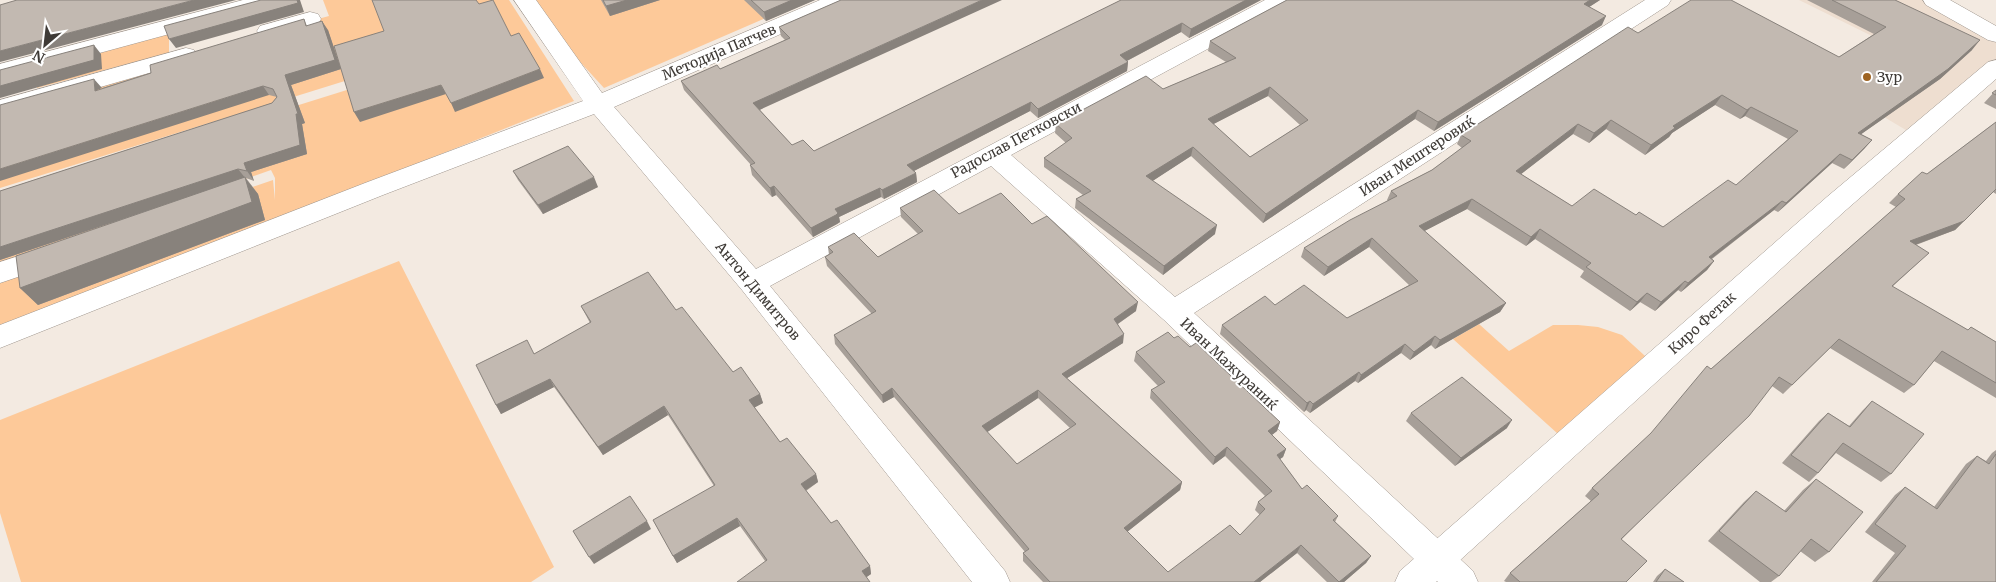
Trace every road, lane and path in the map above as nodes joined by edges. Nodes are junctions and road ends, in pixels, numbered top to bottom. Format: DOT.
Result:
graph roads {
  1 [pos="268,0"];
  2 [pos="525,0"];
  3 [pos="839,0"];
  4 [pos="1281,0"];
  5 [pos="1934,0"];
  6 [pos="1643,4"];
  7 [pos="310,19"];
  8 [pos="1996,35"];
  9 [pos="244,38"];
  10 [pos="206,49"];
  11 [pos="1996,67"];
  12 [pos="0,72"];
  13 [pos="598,104"];
  14 [pos="0,108"];
  15 [pos="992,153"];
  16 [pos="73,248"];
  17 [pos="0,273"];
  18 [pos="752,283"];
  19 [pos="1174,312"];
  20 [pos="0,337"];
  21 [pos="1437,560"];
  22 [pos="993,582"];
  23 [pos="1412,582"];
  24 [pos="1461,582"];
  1 -- 12 [label="street"];
  2 -- 13 [label="street, Антон Димитров"];
  3 -- 13 [label="street, Методија Патчев"];
  4 -- 15 [label="street, Радослав Петковски"];
  5 -- 8 [label="street"];
  6 -- 19 [label="street, Иван Мештеровиќ"];
  7 -- 9 [label="street"];
  10 -- 14 [label="street"];
  11 -- 21 [label="street, Киро Фетак"];
  13 -- 18 [label="street, Антон Димитров"];
  13 -- 20 [label="street, Методија Патчев"];
  15 -- 18 [label="street, Радослав Петковски"];
  15 -- 19 [label="street, Иван Мажураниќ"];
  16 -- 17 [label="street"];
  18 -- 22 [label="street, Антон Димитров"];
  19 -- 21 [label="street, Иван Мажураниќ"];
  21 -- 23 [label="street, Киро Фетак"];
  21 -- 24 [label="street, Иван Мажураниќ"];
}
